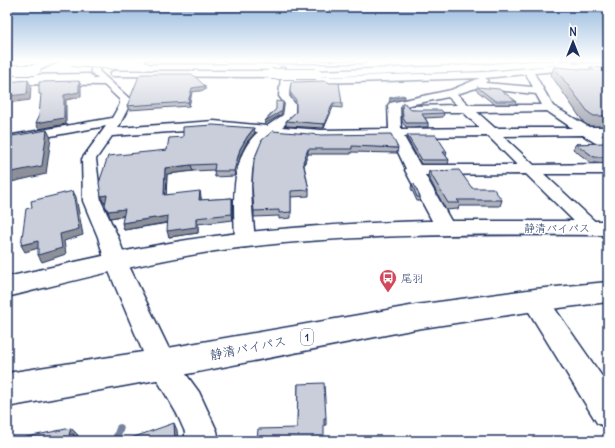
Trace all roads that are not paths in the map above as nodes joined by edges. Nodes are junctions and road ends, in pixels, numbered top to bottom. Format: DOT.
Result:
graph roads {
  1 [pos="285,81"];
  2 [pos="9,82"];
  3 [pos="46,82"];
  4 [pos="120,82"];
  5 [pos="479,82"];
  6 [pos="534,82"];
  7 [pos="39,83"];
  8 [pos="476,84"];
  9 [pos="7,88"];
  10 [pos="539,91"];
  11 [pos="449,92"];
  12 [pos="549,108"];
  13 [pos="393,109"];
  14 [pos="466,109"];
  15 [pos="112,127"];
  16 [pos="272,130"];
  17 [pos="586,131"];
  18 [pos="608,131"];
  19 [pos="491,132"];
  20 [pos="395,134"];
  21 [pos="7,140"];
  22 [pos="608,145"];
  23 [pos="528,169"];
  24 [pos="608,169"];
  25 [pos="413,170"];
  26 [pos="445,228"];
  27 [pos="600,228"];
  28 [pos="245,240"];
  29 [pos="116,262"];
  30 [pos="7,287"];
  31 [pos="608,292"];
  32 [pos="535,300"];
  33 [pos="162,364"];
  34 [pos="7,390"];
  35 [pos="608,412"];
  36 [pos="202,441"];
  1 -- 16 [label="street"];
  2 -- 7 [label="street"];
  3 -- 7 [label="street"];
  4 -- 15 [label="street"];
  5 -- 8 [label="street"];
  6 -- 10 [label="street"];
  7 -- 9 [label="street"];
  8 -- 10 [label="street"];
  8 -- 11 [label="street"];
  10 -- 12 [label="street"];
  11 -- 13 [label="street"];
  11 -- 14 [label="street"];
  12 -- 14 [label="street"];
  12 -- 17 [label="street"];
  13 -- 14 [label="street"];
  13 -- 20 [label="street"];
  14 -- 19 [label="street"];
  15 -- 16 [label="street"];
  15 -- 21 [label="street"];
  15 -- 29 [label="street"];
  16 -- 20 [label="street"];
  16 -- 28 [label="street"];
  17 -- 18 [label="street"];
  17 -- 19 [label="street"];
  17 -- 22 [label="street"];
  19 -- 20 [label="street"];
  19 -- 23 [label="street"];
  20 -- 25 [label="street"];
  23 -- 24 [label="street"];
  23 -- 25 [label="street"];
  23 -- 27 [label="street"];
  25 -- 26 [label="street"];
  26 -- 27 [label="highway, 静清バイパス"];
  26 -- 28 [label="highway, 静清バイパス"];
  28 -- 29 [label="highway, 静清バイパス"];
  29 -- 30 [label="highway, 静清バイパス"];
  29 -- 33 [label="street"];
  31 -- 32 [label="highway, 静清バイパス / 1"];
  32 -- 33 [label="highway, 静清バイパス / 1"];
  32 -- 35 [label="street"];
  33 -- 34 [label="highway, 静清バイパス / 1"];
  33 -- 36 [label="street"];
}
